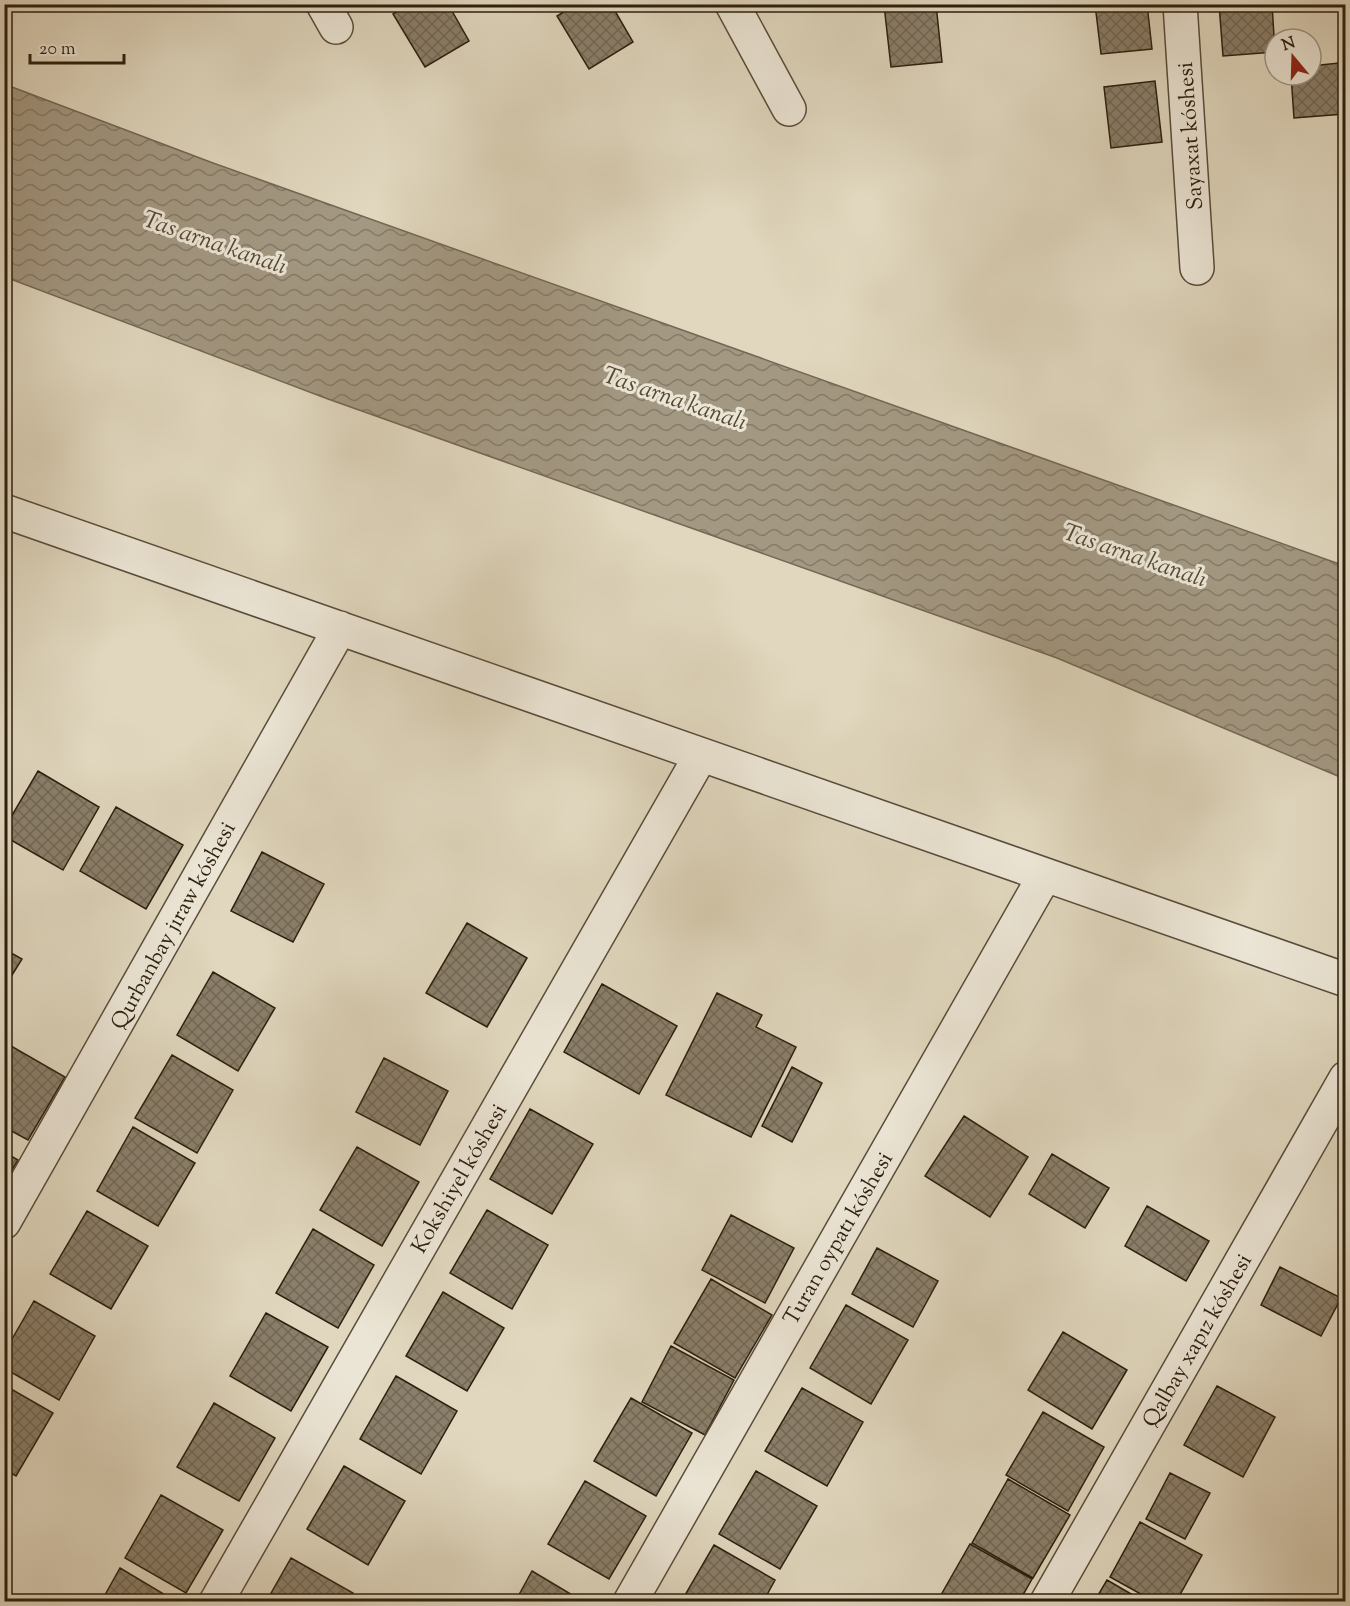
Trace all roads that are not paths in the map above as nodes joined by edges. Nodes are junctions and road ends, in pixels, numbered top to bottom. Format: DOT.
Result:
graph roads {
  1 [pos="732,4"];
  2 [pos="1180,4"];
  3 [pos="789,109"];
  4 [pos="1197,268"];
  5 [pos="6,514"];
  6 [pos="340,628"];
  7 [pos="701,755"];
  8 [pos="1045,875"];
  9 [pos="1346,980"];
  10 [pos="1346,1078"];
  11 [pos="4,1222"];
  12 [pos="216,1602"];
  13 [pos="630,1602"];
  14 [pos="1047,1602"];
  1 -- 3 [label="street"];
  2 -- 4 [label="street, Sayaxat kóshesi"];
  5 -- 6 [label="street"];
  6 -- 7 [label="street"];
  6 -- 11 [label="street, Qurbanbay jıraw kóshesi"];
  7 -- 8 [label="street"];
  7 -- 12 [label="street, Kokshiyel kóshesi"];
  8 -- 9 [label="street"];
  8 -- 13 [label="street, Turan oypatı kóshesi"];
  10 -- 14 [label="street, Qalbay xapız kóshesi"];
}
